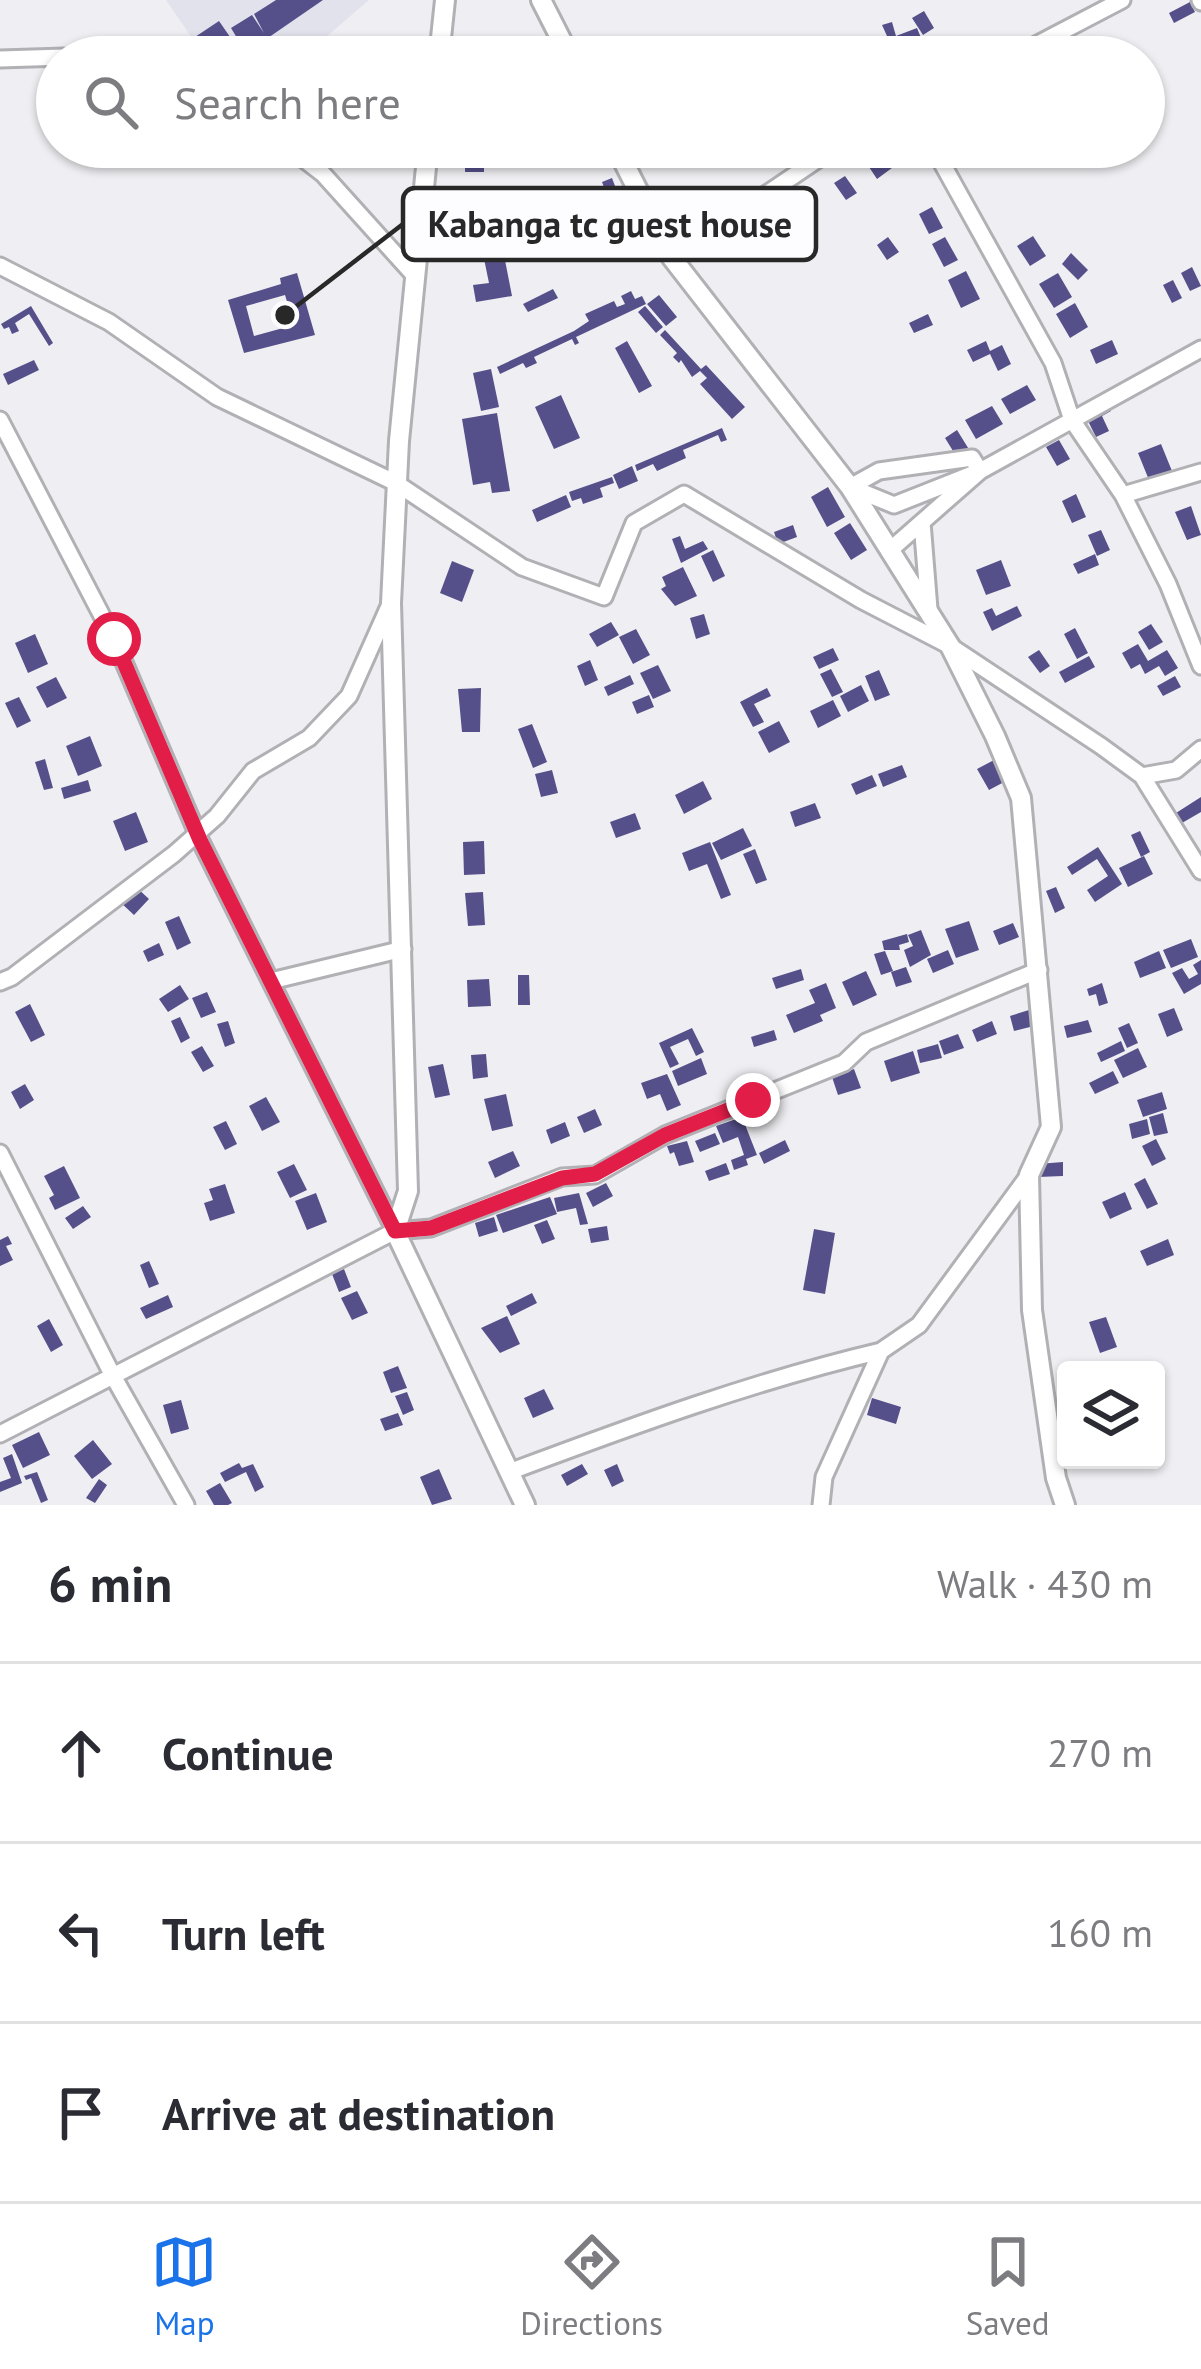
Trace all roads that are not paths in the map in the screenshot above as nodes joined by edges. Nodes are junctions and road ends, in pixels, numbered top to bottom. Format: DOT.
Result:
graph roads {
  1 [pos="445,0"];
  2 [pos="541,0"];
  3 [pos="1121,0"];
  4 [pos="441,36"];
  5 [pos="559,36"];
  6 [pos="1052,36"];
  7 [pos="36,57"];
  8 [pos="0,58"];
  9 [pos="315,168"];
  10 [pos="426,168"];
  11 [pos="627,168"];
  12 [pos="805,168"];
  13 [pos="945,168"];
  14 [pos="672,258"];
  15 [pos="0,266"];
  16 [pos="414,275"];
  17 [pos="1201,349"];
  18 [pos="0,420"];
  19 [pos="1072,420"];
  20 [pos="980,471"];
  21 [pos="1201,472"];
  22 [pos="396,483"];
  23 [pos="850,487"];
  24 [pos="1123,495"];
  25 [pos="922,522"];
  26 [pos="890,551"];
  27 [pos="391,603"];
  28 [pos="929,613"];
  29 [pos="950,646"];
  30 [pos="1201,666"];
  31 [pos="1201,749"];
  32 [pos="1176,770"];
  33 [pos="1142,776"];
  34 [pos="1162,807"];
  35 [pos="198,833"];
  36 [pos="1201,871"];
  37 [pos="403,950"];
  38 [pos="1040,970"];
  39 [pos="271,981"];
  40 [pos="0,982"];
  41 [pos="0,1153"];
  42 [pos="1029,1175"];
  43 [pos="395,1231"];
  44 [pos="881,1351"];
  45 [pos="113,1376"];
  46 [pos="0,1434"];
  47 [pos="509,1472"];
  48 [pos="186,1505"];
  49 [pos="526,1505"];
  50 [pos="821,1505"];
  51 [pos="1065,1505"];
  1 -- 4 [label="street"];
  2 -- 5 [label="street"];
  3 -- 6 [label="street"];
  7 -- 8 [label="street"];
  9 -- 16 [label="street"];
  10 -- 16 [label="street"];
  11 -- 14 [label="street"];
  12 -- 14 [label="street"];
  13 -- 19 [label="street"];
  14 -- 23 [label="street"];
  15 -- 22 [label="street"];
  16 -- 22 [label="street"];
  17 -- 19 [label="street"];
  18 -- 35 [label="street"];
  19 -- 20 [label="street"];
  19 -- 24 [label="street"];
  20 -- 23 [label="street"];
  20 -- 23 [label="street"];
  20 -- 25 [label="street"];
  21 -- 24 [label="street"];
  22 -- 27 [label="street"];
  22 -- 29 [label="street"];
  23 -- 26 [label="street"];
  24 -- 30 [label="street"];
  25 -- 26 [label="street"];
  25 -- 28 [label="street"];
  26 -- 28 [label="street"];
  27 -- 35 [label="street"];
  27 -- 37 [label="street"];
  28 -- 29 [label="street"];
  29 -- 33 [label="street"];
  29 -- 38 [label="street"];
  31 -- 32 [label="street"];
  32 -- 33 [label="street"];
  32 -- 34 [label="street"];
  33 -- 34 [label="street"];
  34 -- 36 [label="street"];
  35 -- 39 [label="street"];
  35 -- 40 [label="street"];
  37 -- 39 [label="street"];
  37 -- 43 [label="street"];
  38 -- 42 [label="street"];
  38 -- 43 [label="street"];
  39 -- 43 [label="street"];
  41 -- 45 [label="street"];
  42 -- 44 [label="street"];
  42 -- 51 [label="street"];
  43 -- 45 [label="street"];
  43 -- 47 [label="street"];
  44 -- 47 [label="street"];
  44 -- 50 [label="street"];
  45 -- 46 [label="street"];
  45 -- 48 [label="street"];
  47 -- 49 [label="street"];
}
